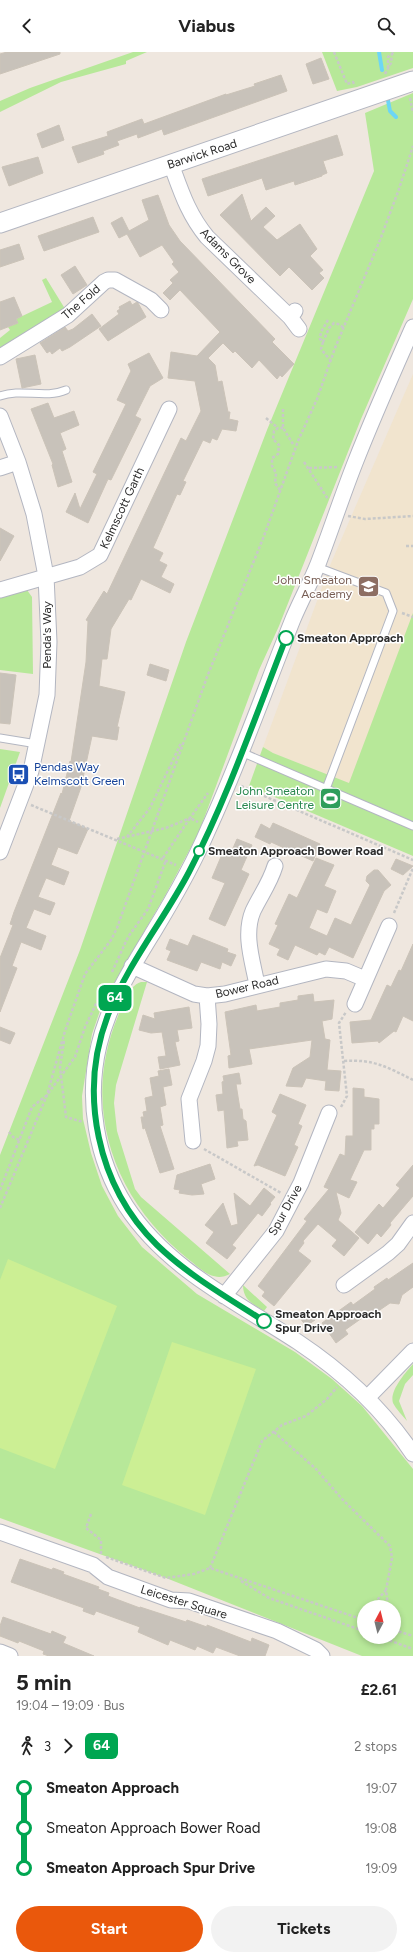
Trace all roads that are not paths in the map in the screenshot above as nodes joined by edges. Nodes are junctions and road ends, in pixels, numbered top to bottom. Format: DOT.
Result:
graph roads {
  1 [pos="399,82"];
  2 [pos="171,164"];
  3 [pos="0,223"];
  4 [pos="161,310"];
  5 [pos="413,327"];
  6 [pos="299,329"];
  7 [pos="0,357"];
  8 [pos="66,390"];
  9 [pos="0,396"];
  10 [pos="169,409"];
  11 [pos="0,416"];
  12 [pos="18,462"];
  13 [pos="0,468"];
  14 [pos="317,567"];
  15 [pos="46,576"];
  16 [pos="0,590"];
  17 [pos="0,738"];
  18 [pos="36,744"];
  19 [pos="241,752"];
  20 [pos="326,789"];
  21 [pos="5,825"];
  22 [pos="413,826"];
  23 [pos="0,852"];
  24 [pos="275,866"];
  25 [pos="389,926"];
  26 [pos="132,966"];
  27 [pos="365,979"];
  28 [pos="257,985"];
  29 [pos="207,996"];
  30 [pos="355,1004"];
  31 [pos="329,1113"];
  32 [pos="193,1141"];
  33 [pos="413,1222"];
  34 [pos="344,1285"];
  35 [pos="224,1296"];
  36 [pos="413,1351"];
  37 [pos="367,1398"];
  38 [pos="413,1454"];
  39 [pos="0,1532"];
  40 [pos="0,1652"];
  41 [pos="10,1656"];
  42 [pos="322,1656"];
  1 -- 2 [label="street, Barwick Road"];
  2 -- 3 [label="street, Barwick Road"];
  2 -- 6 [label="street, Adams Grove"];
  4 -- 7 [label="street, The Fold"];
  5 -- 14 [label="street"];
  8 -- 9 [label="lane"];
  10 -- 15 [label="street, Kelmscott Garth"];
  11 -- 12 [label="street, Penda's Way"];
  12 -- 13 [label="street"];
  12 -- 15 [label="street, Penda's Way"];
  14 -- 19 [label="street"];
  14 -- 20 [label="lane"];
  15 -- 16 [label="street, Kelmscott Garth"];
  15 -- 18 [label="street, Penda's Way"];
  17 -- 18 [label="lane"];
  18 -- 21 [label="street, Penda's Way"];
  19 -- 20 [label="lane"];
  19 -- 26 [label="street"];
  20 -- 22 [label="lane"];
  21 -- 23 [label="street, Penda's Way"];
  24 -- 28 [label="street"];
  25 -- 27 [label="street"];
  26 -- 29 [label="street, Bower Road"];
  26 -- 35 [label="street"];
  27 -- 28 [label="street, Bower Road"];
  27 -- 30 [label="street"];
  28 -- 29 [label="street, Bower Road"];
  29 -- 32 [label="street"];
  31 -- 35 [label="street, Spur Drive"];
  33 -- 34 [label="street"];
  35 -- 37 [label="street"];
  36 -- 37 [label="street"];
  37 -- 38 [label="street"];
  39 -- 42 [label="street, Leicester Square"];
  40 -- 41 [label="street"];
}
